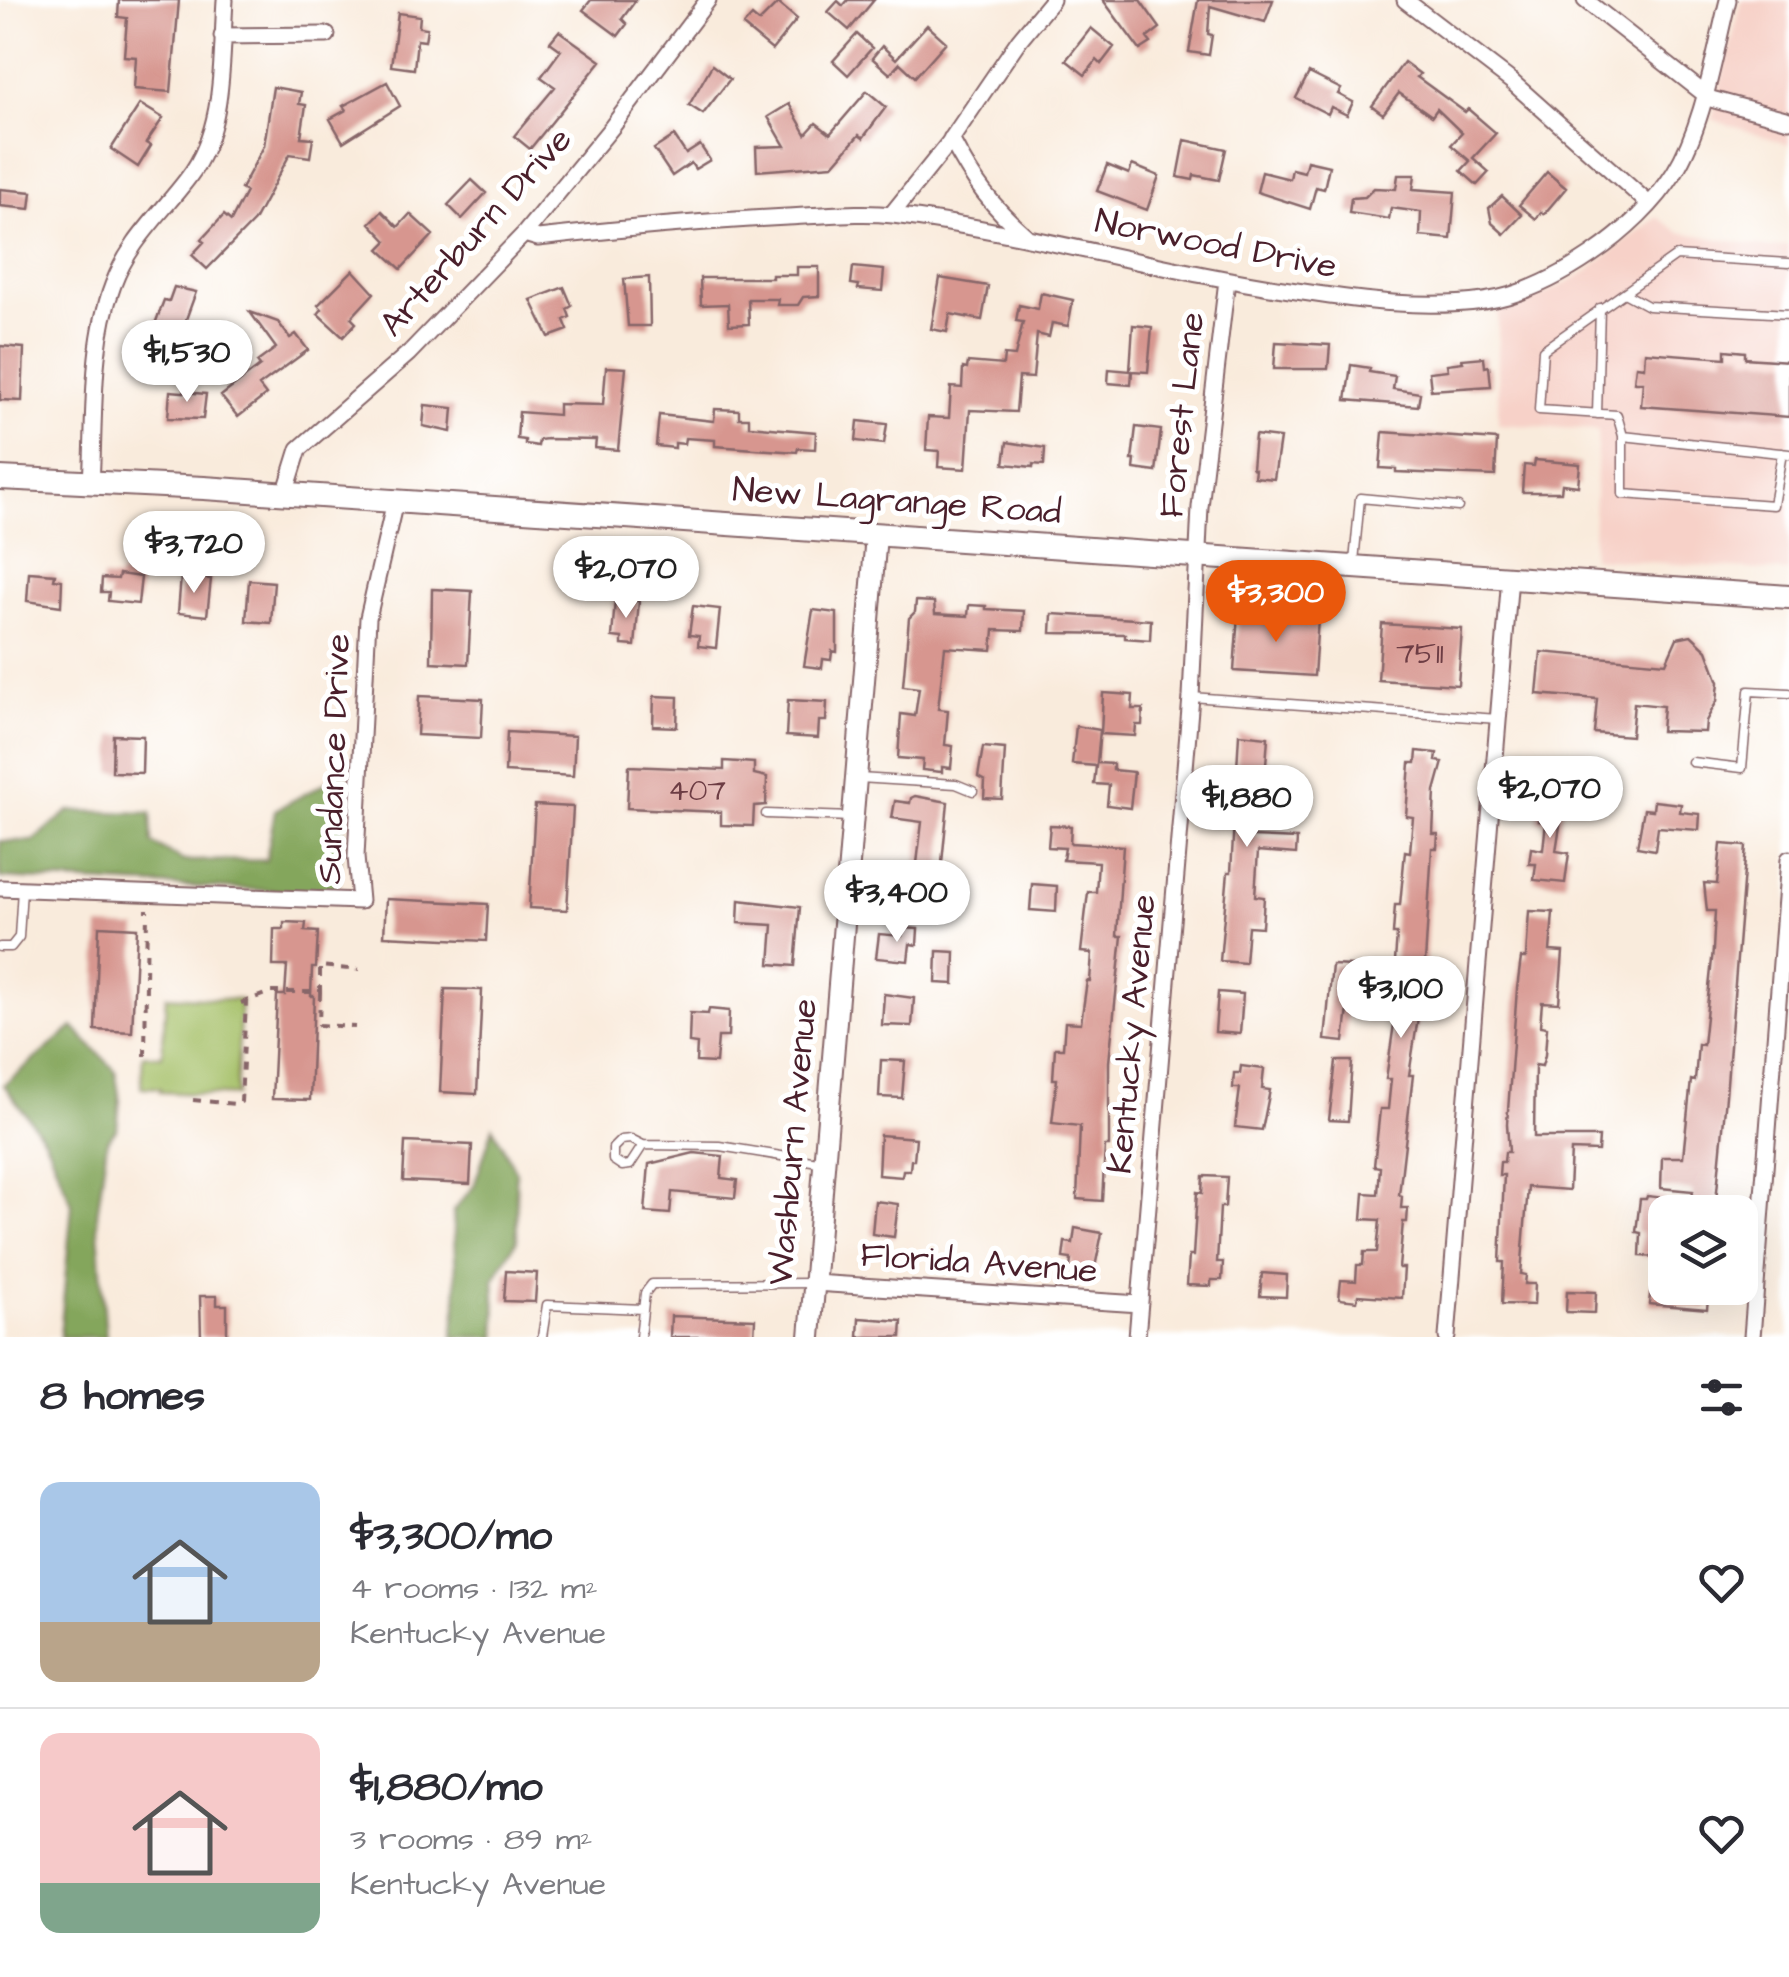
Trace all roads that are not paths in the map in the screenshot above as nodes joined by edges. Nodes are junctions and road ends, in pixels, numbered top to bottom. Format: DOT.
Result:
graph roads {
  1 [pos="224,0"];
  2 [pos="708,0"];
  3 [pos="1052,0"];
  4 [pos="1406,0"];
  5 [pos="1585,0"];
  6 [pos="1728,0"];
  7 [pos="327,35"];
  8 [pos="222,36"];
  9 [pos="1704,93"];
  10 [pos="1789,120"];
  11 [pos="951,139"];
  12 [pos="1649,204"];
  13 [pos="891,215"];
  14 [pos="524,234"];
  15 [pos="1030,240"];
  16 [pos="1789,263"];
  17 [pos="1227,280"];
  18 [pos="1624,293"];
  19 [pos="1600,308"];
  20 [pos="1789,314"];
  21 [pos="1597,414"];
  22 [pos="1623,436"];
  23 [pos="1786,454"];
  24 [pos="0,478"];
  25 [pos="91,483"];
  26 [pos="285,494"];
  27 [pos="395,501"];
  28 [pos="1458,507"];
  29 [pos="876,535"];
  30 [pos="1198,557"];
  31 [pos="1354,567"];
  32 [pos="1510,577"];
  33 [pos="1789,597"];
  34 [pos="1789,693"];
  35 [pos="1190,697"];
  36 [pos="1498,719"];
  37 [pos="1692,762"];
  38 [pos="854,778"];
  39 [pos="973,792"];
  40 [pos="766,814"];
  41 [pos="852,818"];
  42 [pos="1789,860"];
  43 [pos="0,888"];
  44 [pos="22,889"];
  45 [pos="0,947"];
  46 [pos="643,1144"];
  47 [pos="824,1163"];
  48 [pos="814,1283"];
  49 [pos="1140,1304"];
  50 [pos="643,1309"];
  51 [pos="542,1337"];
  52 [pos="640,1337"];
  53 [pos="810,1337"];
  54 [pos="1137,1337"];
  55 [pos="1447,1337"];
  56 [pos="1752,1337"];
  1 -- 8 [label="street"];
  2 -- 14 [label="street, Arterburn Drive"];
  3 -- 11 [label="street"];
  4 -- 12 [label="street"];
  5 -- 9 [label="street"];
  6 -- 9 [label="street, Norwood Drive"];
  7 -- 8 [label="street"];
  8 -- 25 [label="street"];
  9 -- 10 [label="street"];
  9 -- 12 [label="street, Norwood Drive"];
  11 -- 13 [label="street"];
  11 -- 15 [label="street"];
  12 -- 17 [label="street, Norwood Drive"];
  13 -- 14 [label="street, Norwood Drive"];
  13 -- 15 [label="street, Norwood Drive"];
  14 -- 26 [label="street, Arterburn Drive"];
  15 -- 17 [label="street, Norwood Drive"];
  16 -- 18 [label="lane"];
  17 -- 30 [label="street, Forest Lane"];
  18 -- 19 [label="lane"];
  18 -- 20 [label="lane"];
  19 -- 21 [label="lane"];
  19 -- 21 [label="lane"];
  21 -- 22 [label="lane"];
  22 -- 23 [label="lane"];
  22 -- 23 [label="lane"];
  24 -- 25 [label="main road, New Lagrange Road"];
  25 -- 26 [label="main road, New Lagrange Road"];
  26 -- 27 [label="main road, New Lagrange Road"];
  27 -- 29 [label="main road, New Lagrange Road"];
  27 -- 44 [label="street, Sundance Drive"];
  28 -- 31 [label="lane"];
  29 -- 30 [label="main road, New Lagrange Road"];
  29 -- 38 [label="street, Washburn Avenue"];
  30 -- 31 [label="main road, New Lagrange Road"];
  30 -- 35 [label="street, Kentucky Avenue"];
  31 -- 32 [label="main road, New Lagrange Road"];
  32 -- 33 [label="main road, New Lagrange Road"];
  32 -- 36 [label="street"];
  34 -- 37 [label="lane"];
  35 -- 36 [label="lane"];
  35 -- 49 [label="street, Kentucky Avenue"];
  36 -- 55 [label="street"];
  38 -- 39 [label="lane"];
  38 -- 41 [label="street, Washburn Avenue"];
  40 -- 41 [label="lane"];
  41 -- 47 [label="street, Washburn Avenue"];
  42 -- 56 [label="street"];
  43 -- 44 [label="street, Sundance Drive"];
  44 -- 45 [label="lane"];
  46 -- 47 [label="lane"];
  47 -- 48 [label="street, Washburn Avenue"];
  48 -- 49 [label="street, Florida Avenue"];
  48 -- 50 [label="lane"];
  48 -- 53 [label="street, Washburn Avenue"];
  49 -- 54 [label="street, Kentucky Avenue"];
  50 -- 51 [label="lane"];
  50 -- 52 [label="lane"];
}
